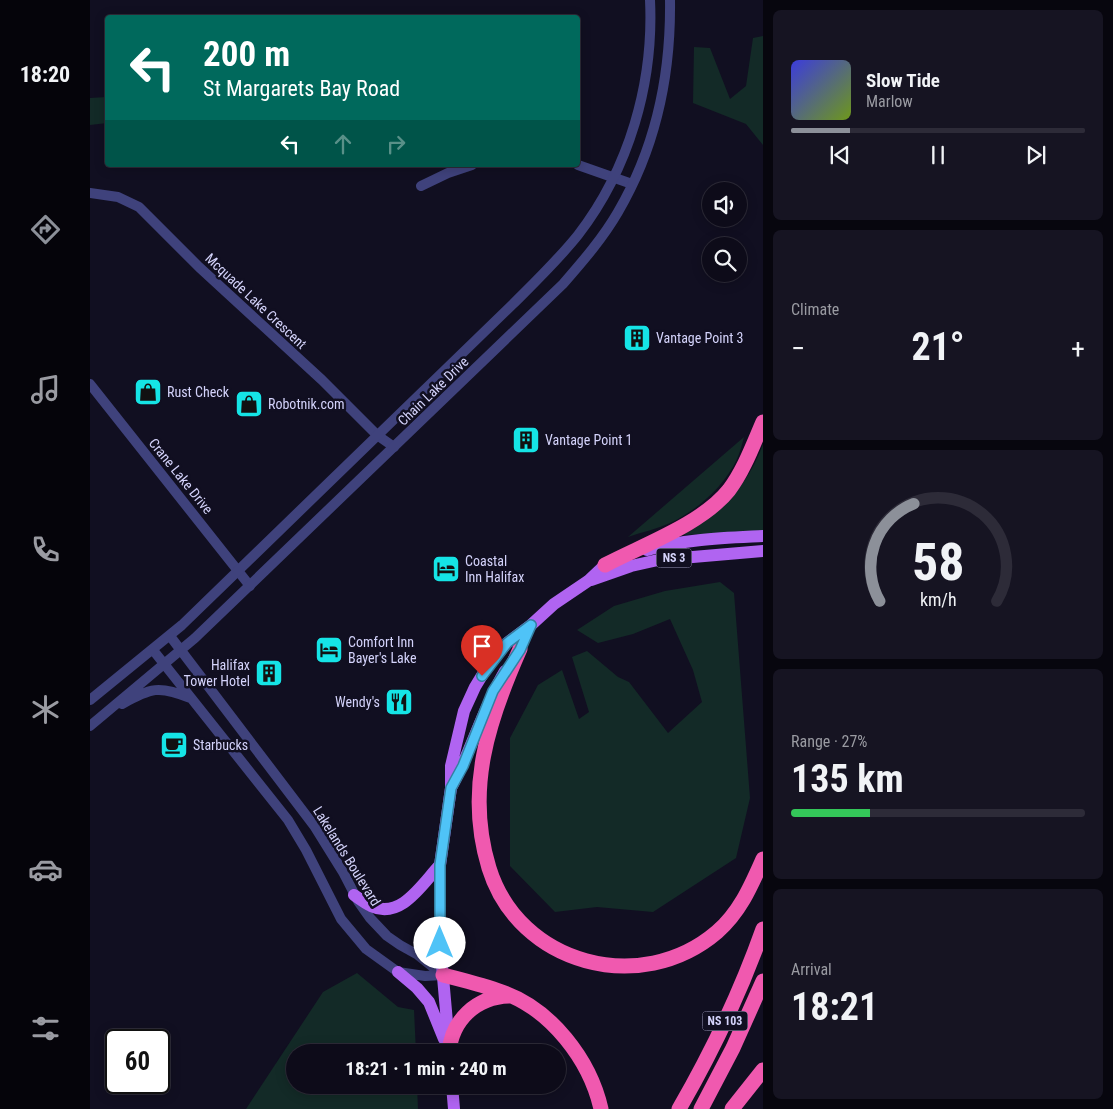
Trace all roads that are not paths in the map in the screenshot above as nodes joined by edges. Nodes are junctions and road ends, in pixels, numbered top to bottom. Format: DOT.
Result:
graph roads {
  1 [pos="650,0"];
  2 [pos="670,0"];
  3 [pos="580,165"];
  4 [pos="466,167"];
  5 [pos="614,176"];
  6 [pos="632,184"];
  7 [pos="420,186"];
  8 [pos="90,193"];
  9 [pos="90,384"];
  10 [pos="763,422"];
  11 [pos="377,435"];
  12 [pos="394,447"];
  13 [pos="763,536"];
  14 [pos="763,551"];
  15 [pos="605,565"];
  16 [pos="238,571"];
  17 [pos="588,581"];
  18 [pos="250,586"];
  19 [pos="531,625"];
  20 [pos="170,636"];
  21 [pos="153,650"];
  22 [pos="520,650"];
  23 [pos="181,651"];
  24 [pos="164,664"];
  25 [pos="90,700"];
  26 [pos="193,700"];
  27 [pos="108,712"];
  28 [pos="90,726"];
  29 [pos="451,788"];
  30 [pos="763,859"];
  31 [pos="440,865"];
  32 [pos="354,895"];
  33 [pos="763,929"];
  34 [pos="398,972"];
  35 [pos="443,975"];
  36 [pos="763,981"];
  37 [pos="512,996"];
  38 [pos="446,1044"];
  39 [pos="448,1044"];
  40 [pos="451,1044"];
  41 [pos="763,1070"];
  42 [pos="453,1094"];
  43 [pos="454,1109"];
  44 [pos="601,1109"];
  45 [pos="679,1109"];
  46 [pos="701,1109"];
  47 [pos="732,1109"];
  1 -- 5 [label="street, Chain Lake Drive"];
  2 -- 6 [label="street, Chain Lake Drive"];
  3 -- 5 [label="street"];
  4 -- 7 [label="street"];
  5 -- 6 [label="street"];
  5 -- 11 [label="street, Chain Lake Drive"];
  6 -- 12 [label="street, Chain Lake Drive"];
  8 -- 11 [label="street, Mcquade Lake Crescent"];
  9 -- 16 [label="street, Crane Lake Drive"];
  10 -- 15 [label="highway"];
  11 -- 12 [label="street, Mcquade Lake Crescent"];
  11 -- 16 [label="street, Chain Lake Drive"];
  12 -- 18 [label="street, Chain Lake Drive"];
  13 -- 15 [label="main road, NS 3"];
  14 -- 17 [label="main road, NS 3"];
  15 -- 17 [label="main road, NS 3"];
  16 -- 18 [label="street, Crane Lake Drive"];
  16 -- 20 [label="street, Chain Lake Drive"];
  17 -- 19 [label="main road, NS 3"];
  18 -- 23 [label="street, Chain Lake Drive"];
  19 -- 22 [label="main road, NS 3"];
  19 -- 29 [label="main road, NS 3"];
  20 -- 21 [label="street, Chain Lake Drive"];
  20 -- 23 [label="street, Lakelands Boulevard"];
  21 -- 24 [label="street"];
  21 -- 25 [label="street, Chain Lake Drive"];
  22 -- 29 [label="main road, NS 3"];
  22 -- 30 [label="highway"];
  23 -- 24 [label="street, Chain Lake Drive"];
  23 -- 32 [label="street, Lakelands Boulevard"];
  24 -- 26 [label="street"];
  24 -- 27 [label="street, Chain Lake Drive"];
  26 -- 27 [label="street"];
  26 -- 34 [label="street"];
  27 -- 28 [label="street, Chain Lake Drive"];
  29 -- 31 [label="main road, NS 3"];
  31 -- 32 [label="main road"];
  31 -- 35 [label="main road, NS 3"];
  32 -- 35 [label="street, Lakelands Boulevard"];
  33 -- 45 [label="highway, NS 103"];
  34 -- 35 [label="street"];
  34 -- 38 [label="main road"];
  35 -- 37 [label="highway"];
  35 -- 39 [label="main road, NS 3"];
  36 -- 46 [label="highway, NS 103"];
  37 -- 40 [label="highway"];
  37 -- 44 [label="highway"];
  41 -- 47 [label="highway"];
  42 -- 43 [label="main road"];
}
